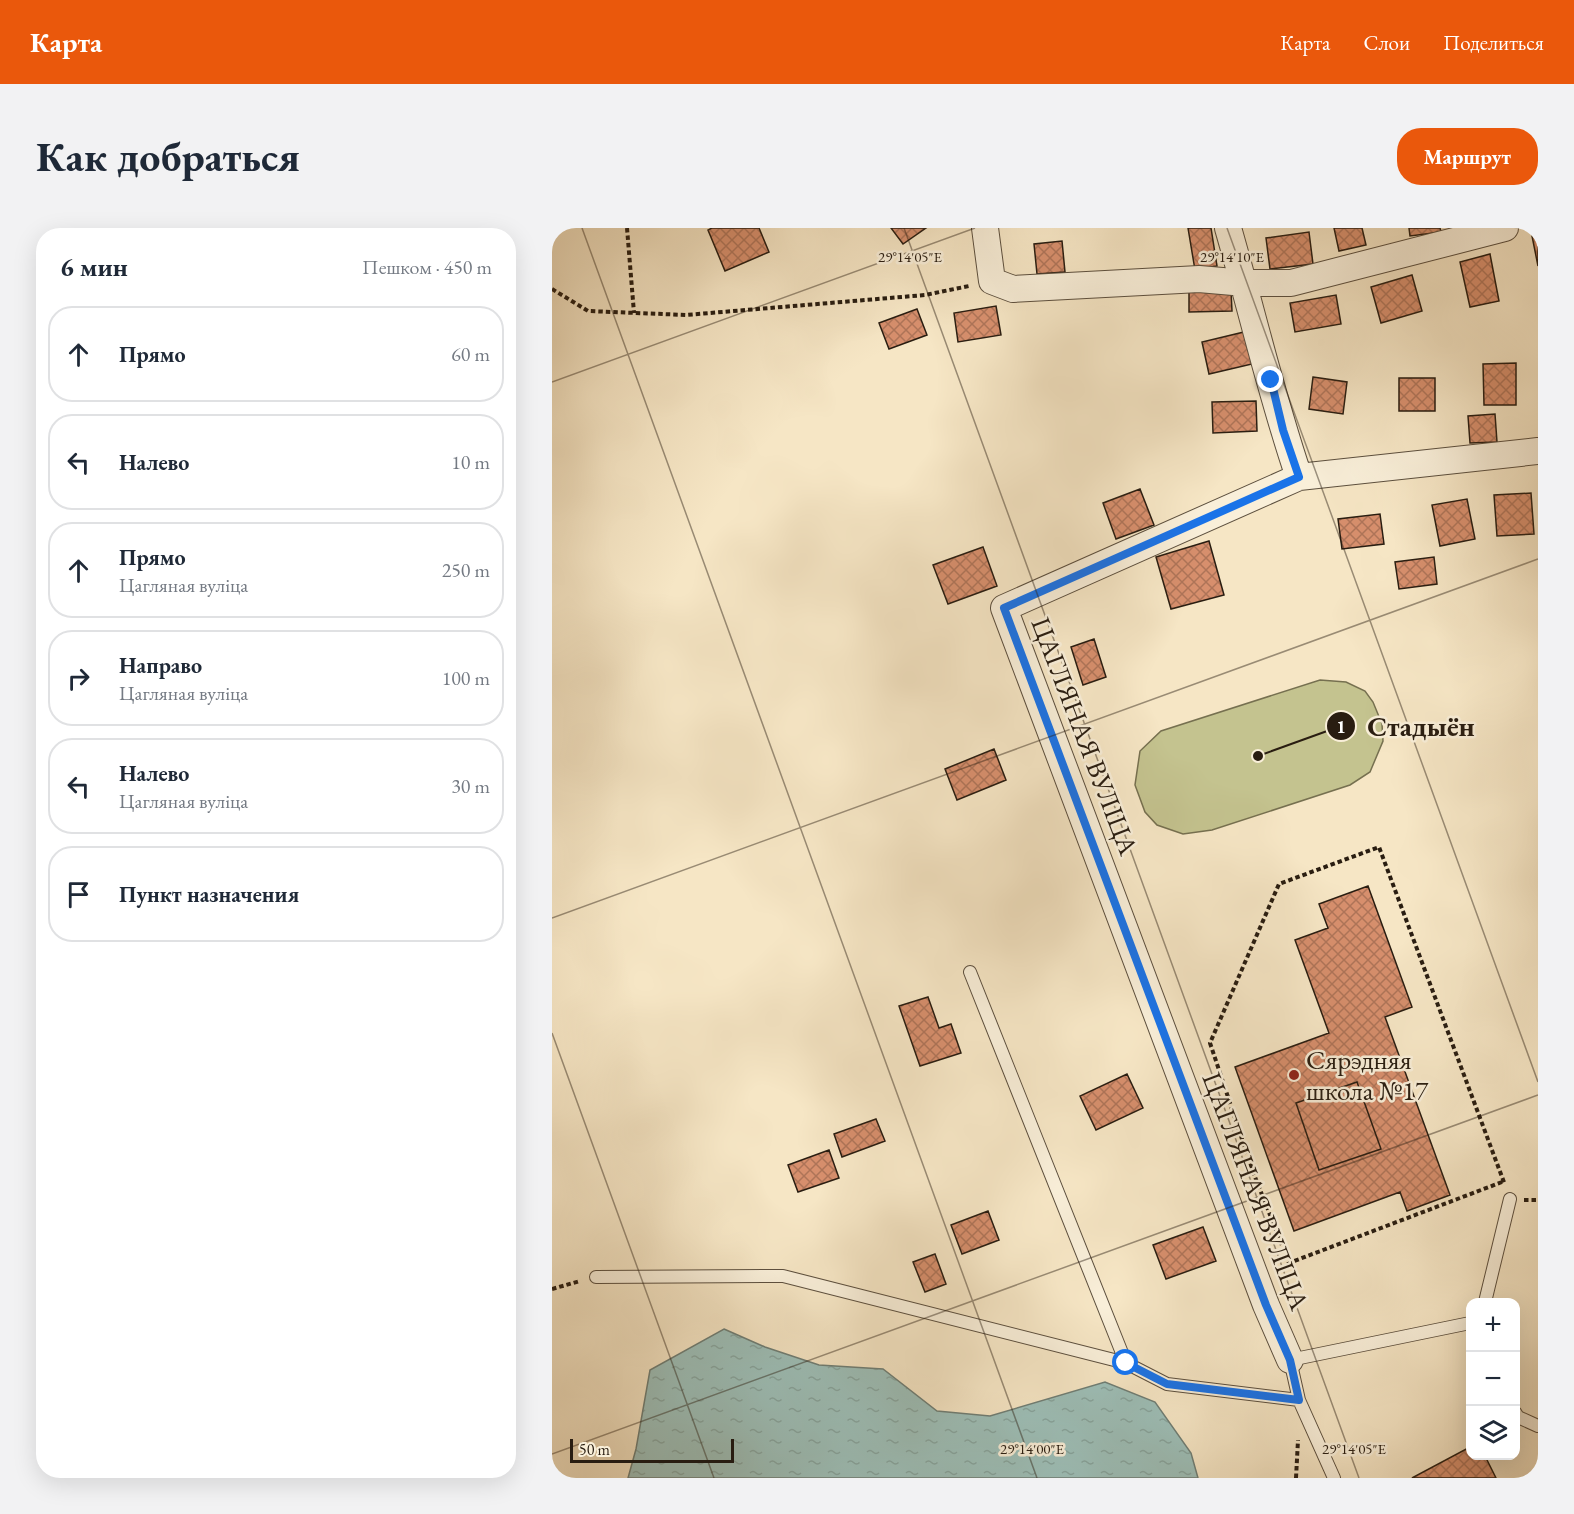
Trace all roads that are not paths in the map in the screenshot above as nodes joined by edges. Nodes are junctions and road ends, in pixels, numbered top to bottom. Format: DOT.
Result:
graph roads {
  1 [pos="985,228"];
  2 [pos="1228,228"];
  3 [pos="1505,228"];
  4 [pos="1245,283"];
  5 [pos="1538,452"];
  6 [pos="1299,477"];
  7 [pos="970,972"];
  8 [pos="1510,1199"];
  9 [pos="596,1277"];
  10 [pos="1486,1298"];
  11 [pos="1466,1324"];
  12 [pos="1290,1360"];
  13 [pos="1126,1363"];
  14 [pos="1299,1400"];
  15 [pos="1520,1418"];
  16 [pos="1538,1426"];
  17 [pos="1334,1478"];
  1 -- 4 [label="street"];
  2 -- 4 [label="street"];
  3 -- 4 [label="street"];
  4 -- 6 [label="street"];
  5 -- 6 [label="street"];
  6 -- 12 [label="street, ЦАГЛЯНАЯ ВУЛІЦА"];
  7 -- 13 [label="lane"];
  8 -- 10 [label="lane"];
  9 -- 13 [label="lane"];
  11 -- 12 [label="lane"];
  12 -- 14 [label="lane"];
  13 -- 14 [label="lane"];
  14 -- 17 [label="lane"];
  15 -- 16 [label="lane"];
}
